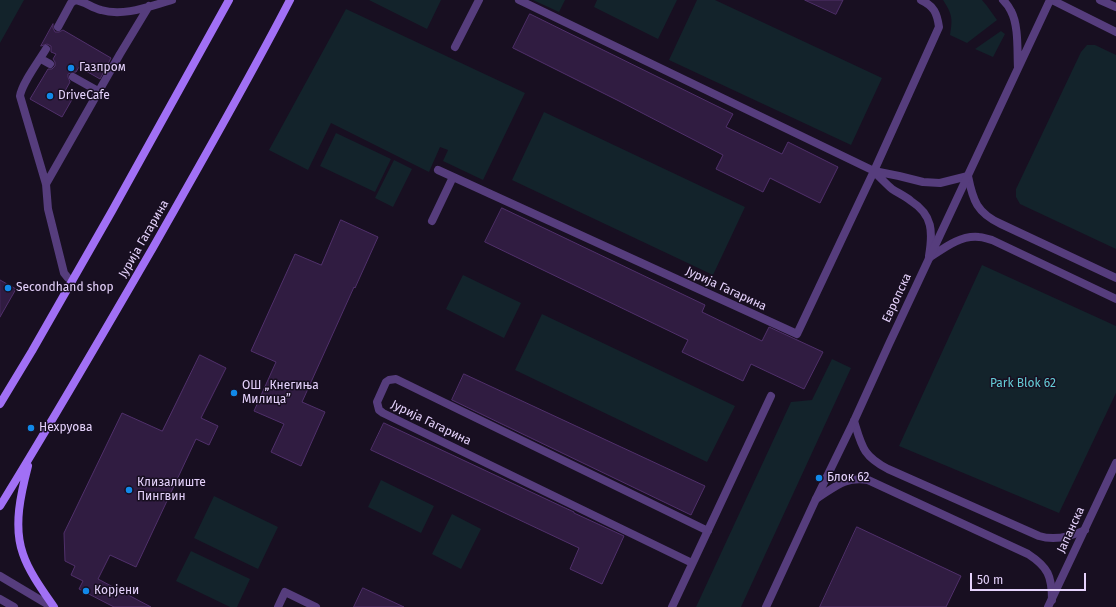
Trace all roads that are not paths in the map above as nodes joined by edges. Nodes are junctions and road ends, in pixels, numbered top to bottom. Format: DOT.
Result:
graph roads {
  1 [pos="172,0"];
  2 [pos="229,0"];
  3 [pos="290,0"];
  4 [pos="479,0"];
  5 [pos="519,0"];
  6 [pos="921,0"];
  7 [pos="1004,0"];
  8 [pos="1051,0"];
  9 [pos="1100,0"];
  10 [pos="149,6"];
  11 [pos="1116,7"];
  12 [pos="58,27"];
  13 [pos="1116,32"];
  14 [pos="455,47"];
  15 [pos="46,49"];
  16 [pos="41,59"];
  17 [pos="50,64"];
  18 [pos="1018,69"];
  19 [pos="73,77"];
  20 [pos="98,91"];
  21 [pos="438,170"];
  22 [pos="874,171"];
  23 [pos="968,176"];
  24 [pos="453,177"];
  25 [pos="46,184"];
  26 [pos="432,221"];
  27 [pos="929,258"];
  28 [pos="1116,278"];
  29 [pos="72,280"];
  30 [pos="1116,299"];
  31 [pos="771,396"];
  32 [pos="0,404"];
  33 [pos="854,421"];
  34 [pos="30,457"];
  35 [pos="1116,463"];
  36 [pos="816,499"];
  37 [pos="0,506"];
  38 [pos="1085,530"];
  39 [pos="708,531"];
  40 [pos="692,563"];
  41 [pos="0,576"];
  42 [pos="0,599"];
  43 [pos="1050,603"];
  44 [pos="14,607"];
  45 [pos="53,607"];
  46 [pos="278,607"];
  47 [pos="316,607"];
  48 [pos="672,607"];
  49 [pos="766,607"];
  1 -- 10 [label="street"];
  2 -- 29 [label="main road"];
  3 -- 34 [label="main road, Јурија Гагарина"];
  4 -- 14 [label="street"];
  5 -- 22 [label="street"];
  6 -- 22 [label="street, Јурија Гагарина"];
  7 -- 18 [label="street"];
  8 -- 13 [label="street"];
  8 -- 18 [label="street, Европска"];
  9 -- 11 [label="street"];
  10 -- 12 [label="street"];
  10 -- 20 [label="street"];
  15 -- 16 [label="street"];
  16 -- 17 [label="street"];
  16 -- 25 [label="street"];
  18 -- 23 [label="street, Европска"];
  19 -- 20 [label="street"];
  20 -- 25 [label="street"];
  21 -- 24 [label="street, Јурија Гагарина"];
  22 -- 23 [label="street"];
  22 -- 24 [label="street, Јурија Гагарина"];
  22 -- 27 [label="street"];
  23 -- 27 [label="street, Европска"];
  23 -- 28 [label="street"];
  24 -- 26 [label="street"];
  25 -- 29 [label="street"];
  27 -- 30 [label="street"];
  27 -- 33 [label="street, Европска"];
  29 -- 32 [label="main road"];
  31 -- 39 [label="street"];
  33 -- 36 [label="street, Европска"];
  33 -- 38 [label="street"];
  34 -- 37 [label="main road, Јурија Гагарина"];
  34 -- 45 [label="main road"];
  35 -- 38 [label="street, Јапанска"];
  36 -- 43 [label="street"];
  36 -- 49 [label="street, Европска"];
  38 -- 43 [label="street, Јапанска"];
  39 -- 40 [label="street"];
  39 -- 40 [label="street, Јурија Гагарина"];
  40 -- 48 [label="street"];
  41 -- 45 [label="street"];
  42 -- 44 [label="street"];
  46 -- 47 [label="street"];
}
